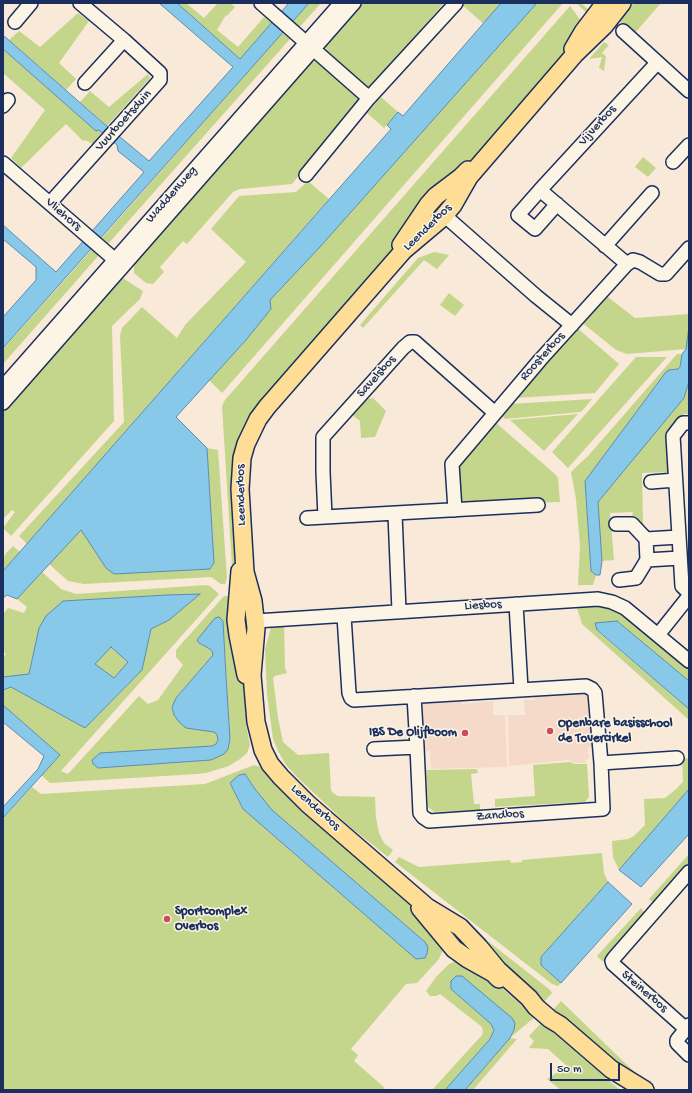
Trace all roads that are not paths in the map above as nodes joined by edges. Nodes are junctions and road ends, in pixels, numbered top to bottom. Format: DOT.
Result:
graph roads {
  1 [pos="31,3"];
  2 [pos="80,3"];
  3 [pos="341,3"];
  4 [pos="354,3"];
  5 [pos="456,3"];
  6 [pos="605,3"];
  7 [pos="622,3"];
  8 [pos="266,6"];
  9 [pos="15,22"];
  10 [pos="623,31"];
  11 [pos="124,40"];
  12 [pos="310,46"];
  13 [pos="657,63"];
  14 [pos="85,84"];
  15 [pos="689,91"];
  16 [pos="369,98"];
  17 [pos="689,145"];
  18 [pos="673,162"];
  19 [pos="3,163"];
  20 [pos="306,175"];
  21 [pos="540,190"];
  22 [pos="442,192"];
  23 [pos="652,193"];
  24 [pos="50,203"];
  25 [pos="557,204"];
  26 [pos="424,211"];
  27 [pos="444,215"];
  28 [pos="605,246"];
  29 [pos="689,248"];
  30 [pos="119,263"];
  31 [pos="627,264"];
  32 [pos="572,325"];
  33 [pos="3,387"];
  34 [pos="3,403"];
  35 [pos="495,413"];
  36 [pos="689,423"];
  37 [pos="675,480"];
  38 [pos="652,482"];
  39 [pos="538,505"];
  40 [pos="455,510"];
  41 [pos="683,511"];
  42 [pos="395,514"];
  43 [pos="325,517"];
  44 [pos="307,518"];
  45 [pos="616,524"];
  46 [pos="679,537"];
  47 [pos="646,539"];
  48 [pos="680,558"];
  49 [pos="648,560"];
  50 [pos="619,580"];
  51 [pos="689,593"];
  52 [pos="689,596"];
  53 [pos="516,604"];
  54 [pos="237,606"];
  55 [pos="399,611"];
  56 [pos="344,616"];
  57 [pos="255,621"];
  58 [pos="238,635"];
  59 [pos="658,635"];
  60 [pos="689,662"];
  61 [pos="521,689"];
  62 [pos="414,696"];
  63 [pos="417,747"];
  64 [pos="374,749"];
  65 [pos="677,758"];
  66 [pos="601,762"];
  67 [pos="686,881"];
  68 [pos="460,927"];
  69 [pos="445,939"];
  70 [pos="473,953"];
  71 [pos="550,1019"];
  72 [pos="687,1027"];
  73 [pos="689,1055"];
  74 [pos="624,1090"];
  75 [pos="645,1090"];
  1 -- 9 [label="street"];
  2 -- 11 [label="street, Vuurboetsduin"];
  3 -- 12 [label="street, Waddenweg"];
  4 -- 12 [label="street, Waddenweg"];
  5 -- 16 [label="street"];
  6 -- 22 [label="main road, Leenderbos"];
  7 -- 27 [label="main road, Leenderbos"];
  8 -- 12 [label="street"];
  10 -- 13 [label="street"];
  11 -- 14 [label="street"];
  11 -- 24 [label="street, Vuurboetsduin"];
  12 -- 16 [label="street"];
  12 -- 30 [label="street, Waddenweg"];
  13 -- 15 [label="street"];
  13 -- 21 [label="street, Vijverbos"];
  16 -- 20 [label="street"];
  17 -- 18 [label="street"];
  19 -- 24 [label="street, Vliehors"];
  21 -- 25 [label="street"];
  21 -- 25 [label="street, Vijverbos"];
  22 -- 26 [label="main road, Leenderbos"];
  22 -- 27 [label="main road"];
  23 -- 28 [label="street"];
  24 -- 30 [label="street, Vliehors"];
  25 -- 28 [label="street"];
  26 -- 27 [label="main road"];
  26 -- 54 [label="main road, Leenderbos"];
  27 -- 32 [label="street, Roosterbos"];
  27 -- 57 [label="main road, Leenderbos"];
  28 -- 31 [label="street"];
  29 -- 31 [label="street"];
  30 -- 33 [label="street, Waddenweg"];
  30 -- 34 [label="street, Waddenweg"];
  31 -- 32 [label="street"];
  32 -- 35 [label="street, Roosterbos"];
  35 -- 40 [label="street, Roosterbos"];
  35 -- 43 [label="street, Savelsbos"];
  36 -- 37 [label="street"];
  37 -- 38 [label="street"];
  37 -- 41 [label="street"];
  39 -- 40 [label="street"];
  40 -- 42 [label="street"];
  41 -- 46 [label="street"];
  42 -- 43 [label="street"];
  42 -- 55 [label="street"];
  43 -- 44 [label="street"];
  45 -- 47 [label="street"];
  46 -- 47 [label="street"];
  46 -- 48 [label="street"];
  47 -- 49 [label="street"];
  48 -- 49 [label="street"];
  48 -- 51 [label="street"];
  49 -- 50 [label="street"];
  52 -- 59 [label="street"];
  53 -- 55 [label="street, Liesbos"];
  53 -- 59 [label="street, Liesbos"];
  53 -- 61 [label="street"];
  54 -- 57 [label="main road"];
  54 -- 58 [label="main road, Leenderbos"];
  55 -- 56 [label="street, Liesbos"];
  56 -- 57 [label="street, Liesbos"];
  56 -- 62 [label="street, Zandbos"];
  57 -- 58 [label="main road"];
  57 -- 68 [label="main road, Leenderbos"];
  58 -- 69 [label="main road, Leenderbos"];
  59 -- 60 [label="street, Liesbos"];
  61 -- 62 [label="street, Zandbos"];
  61 -- 66 [label="street, Zandbos"];
  62 -- 63 [label="street, Zandbos"];
  63 -- 64 [label="street"];
  63 -- 66 [label="street, Zandbos"];
  65 -- 66 [label="street"];
  67 -- 72 [label="street, Steinerbos"];
  68 -- 69 [label="main road"];
  68 -- 70 [label="main road, Leenderbos"];
  69 -- 70 [label="main road, Leenderbos"];
  70 -- 71 [label="main road, Leenderbos"];
  71 -- 74 [label="main road, Leenderbos"];
  71 -- 75 [label="main road, Leenderbos"];
  72 -- 73 [label="street, Steinerbos"];
}
